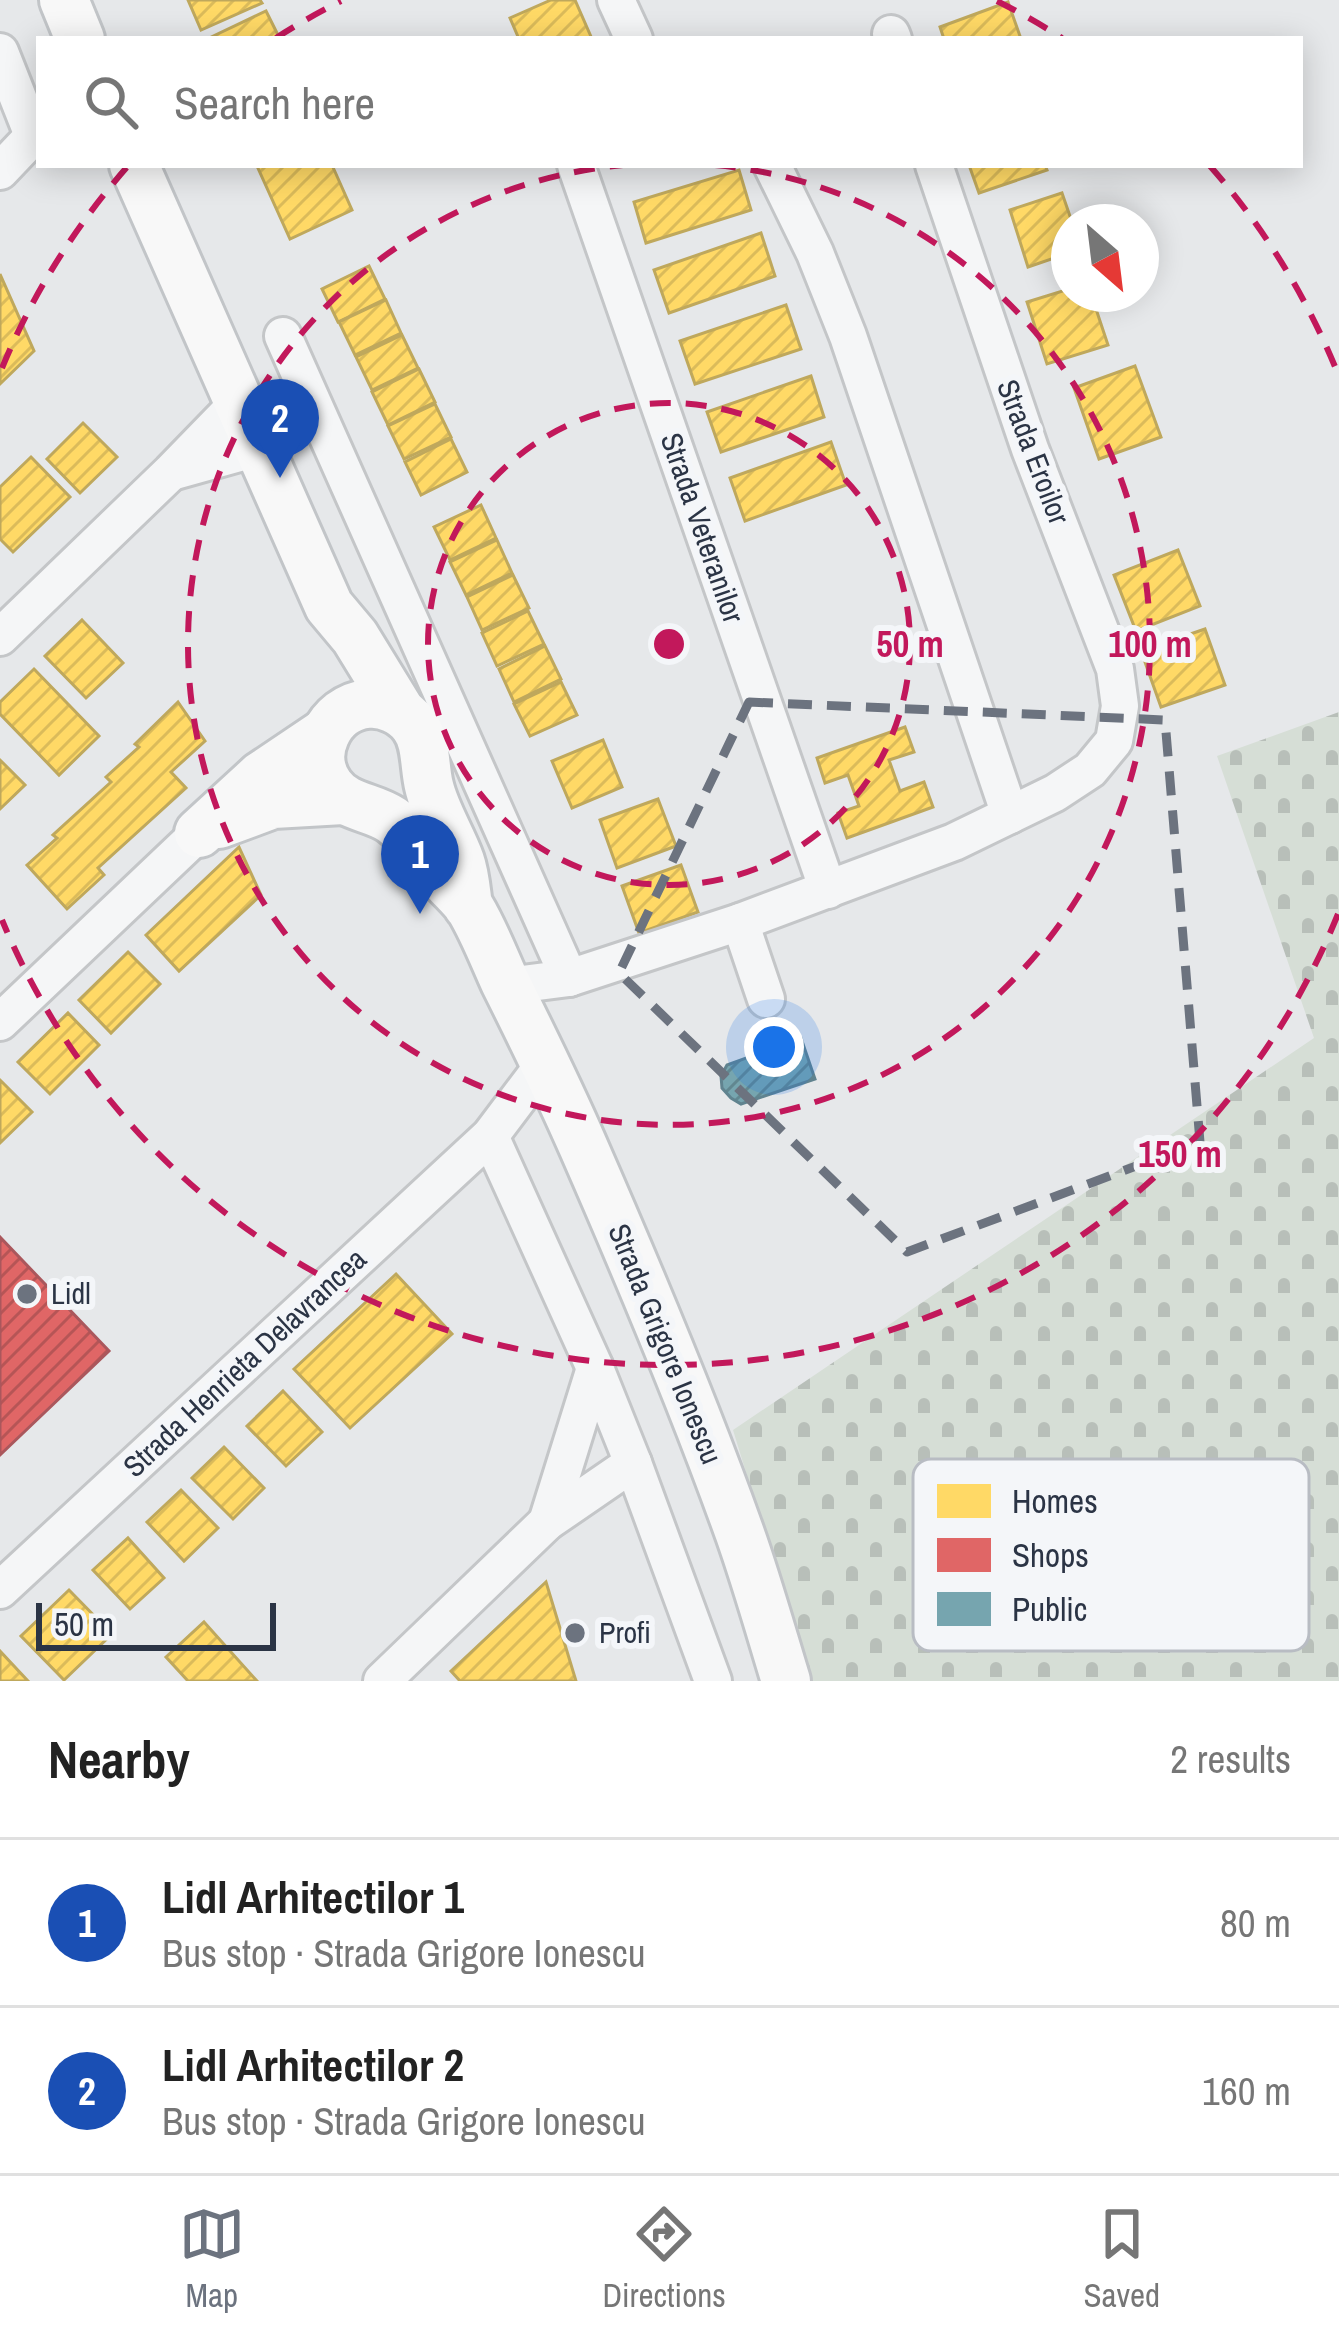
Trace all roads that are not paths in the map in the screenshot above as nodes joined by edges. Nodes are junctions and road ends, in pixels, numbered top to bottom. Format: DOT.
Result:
graph roads {
  1 [pos="64,0"];
  2 [pos="616,0"];
  3 [pos="79,36"];
  4 [pos="633,36"];
  5 [pos="0,52"];
  6 [pos="36,133"];
  7 [pos="36,136"];
  8 [pos="135,168"];
  9 [pos="577,168"];
  10 [pos="773,168"];
  11 [pos="935,168"];
  12 [pos="0,171"];
  13 [pos="283,337"];
  14 [pos="238,403"];
  15 [pos="257,448"];
  16 [pos="171,472"];
  17 [pos="329,606"];
  18 [pos="0,637"];
  19 [pos="401,712"];
  20 [pos="330,726"];
  21 [pos="425,757"];
  22 [pos="357,804"];
  23 [pos="1010,814"];
  24 [pos="199,833"];
  25 [pos="828,890"];
  26 [pos="468,906"];
  27 [pos="740,922"];
  28 [pos="569,978"];
  29 [pos="766,999"];
  30 [pos="515,1001"];
  31 [pos="0,1022"];
  32 [pos="555,1084"];
  33 [pos="490,1136"];
  34 [pos="595,1368"];
  35 [pos="634,1463"];
  36 [pos="547,1522"];
  37 [pos="0,1590"];
  38 [pos="382,1681"];
  39 [pos="713,1681"];
  40 [pos="786,1681"];
  1 -- 3 [label="main road"];
  2 -- 4 [label="street"];
  5 -- 6 [label="street"];
  7 -- 12 [label="street"];
  8 -- 14 [label="main road, Strada Grigore Ionescu"];
  9 -- 25 [label="street, Strada Veteranilor"];
  10 -- 23 [label="street"];
  11 -- 23 [label="street, Strada Eroilor"];
  13 -- 28 [label="street"];
  14 -- 15 [label="main road, Strada Grigore Ionescu"];
  14 -- 16 [label="street"];
  15 -- 16 [label="street"];
  15 -- 17 [label="main road, Strada Grigore Ionescu"];
  16 -- 18 [label="street"];
  17 -- 19 [label="main road, Strada Grigore Ionescu"];
  17 -- 20 [label="main road, Strada Grigore Ionescu"];
  19 -- 20 [label="main road"];
  19 -- 21 [label="main road, Strada Grigore Ionescu"];
  20 -- 22 [label="main road, Strada Grigore Ionescu"];
  20 -- 24 [label="main road"];
  21 -- 22 [label="main road"];
  21 -- 26 [label="main road, Strada Grigore Ionescu"];
  22 -- 24 [label="main road"];
  22 -- 26 [label="main road, Strada Grigore Ionescu"];
  23 -- 25 [label="street"];
  24 -- 31 [label="street"];
  25 -- 27 [label="street"];
  26 -- 30 [label="main road, Strada Grigore Ionescu"];
  27 -- 28 [label="street"];
  27 -- 29 [label="street"];
  28 -- 30 [label="street"];
  30 -- 32 [label="main road, Strada Grigore Ionescu"];
  32 -- 33 [label="street, Strada Henrieta Delavrancea"];
  32 -- 40 [label="main road, Strada Grigore Ionescu"];
  33 -- 34 [label="street"];
  33 -- 37 [label="street, Strada Henrieta Delavrancea"];
  34 -- 35 [label="street"];
  34 -- 36 [label="street"];
  35 -- 36 [label="street"];
  35 -- 39 [label="street"];
  36 -- 38 [label="street"];
}
